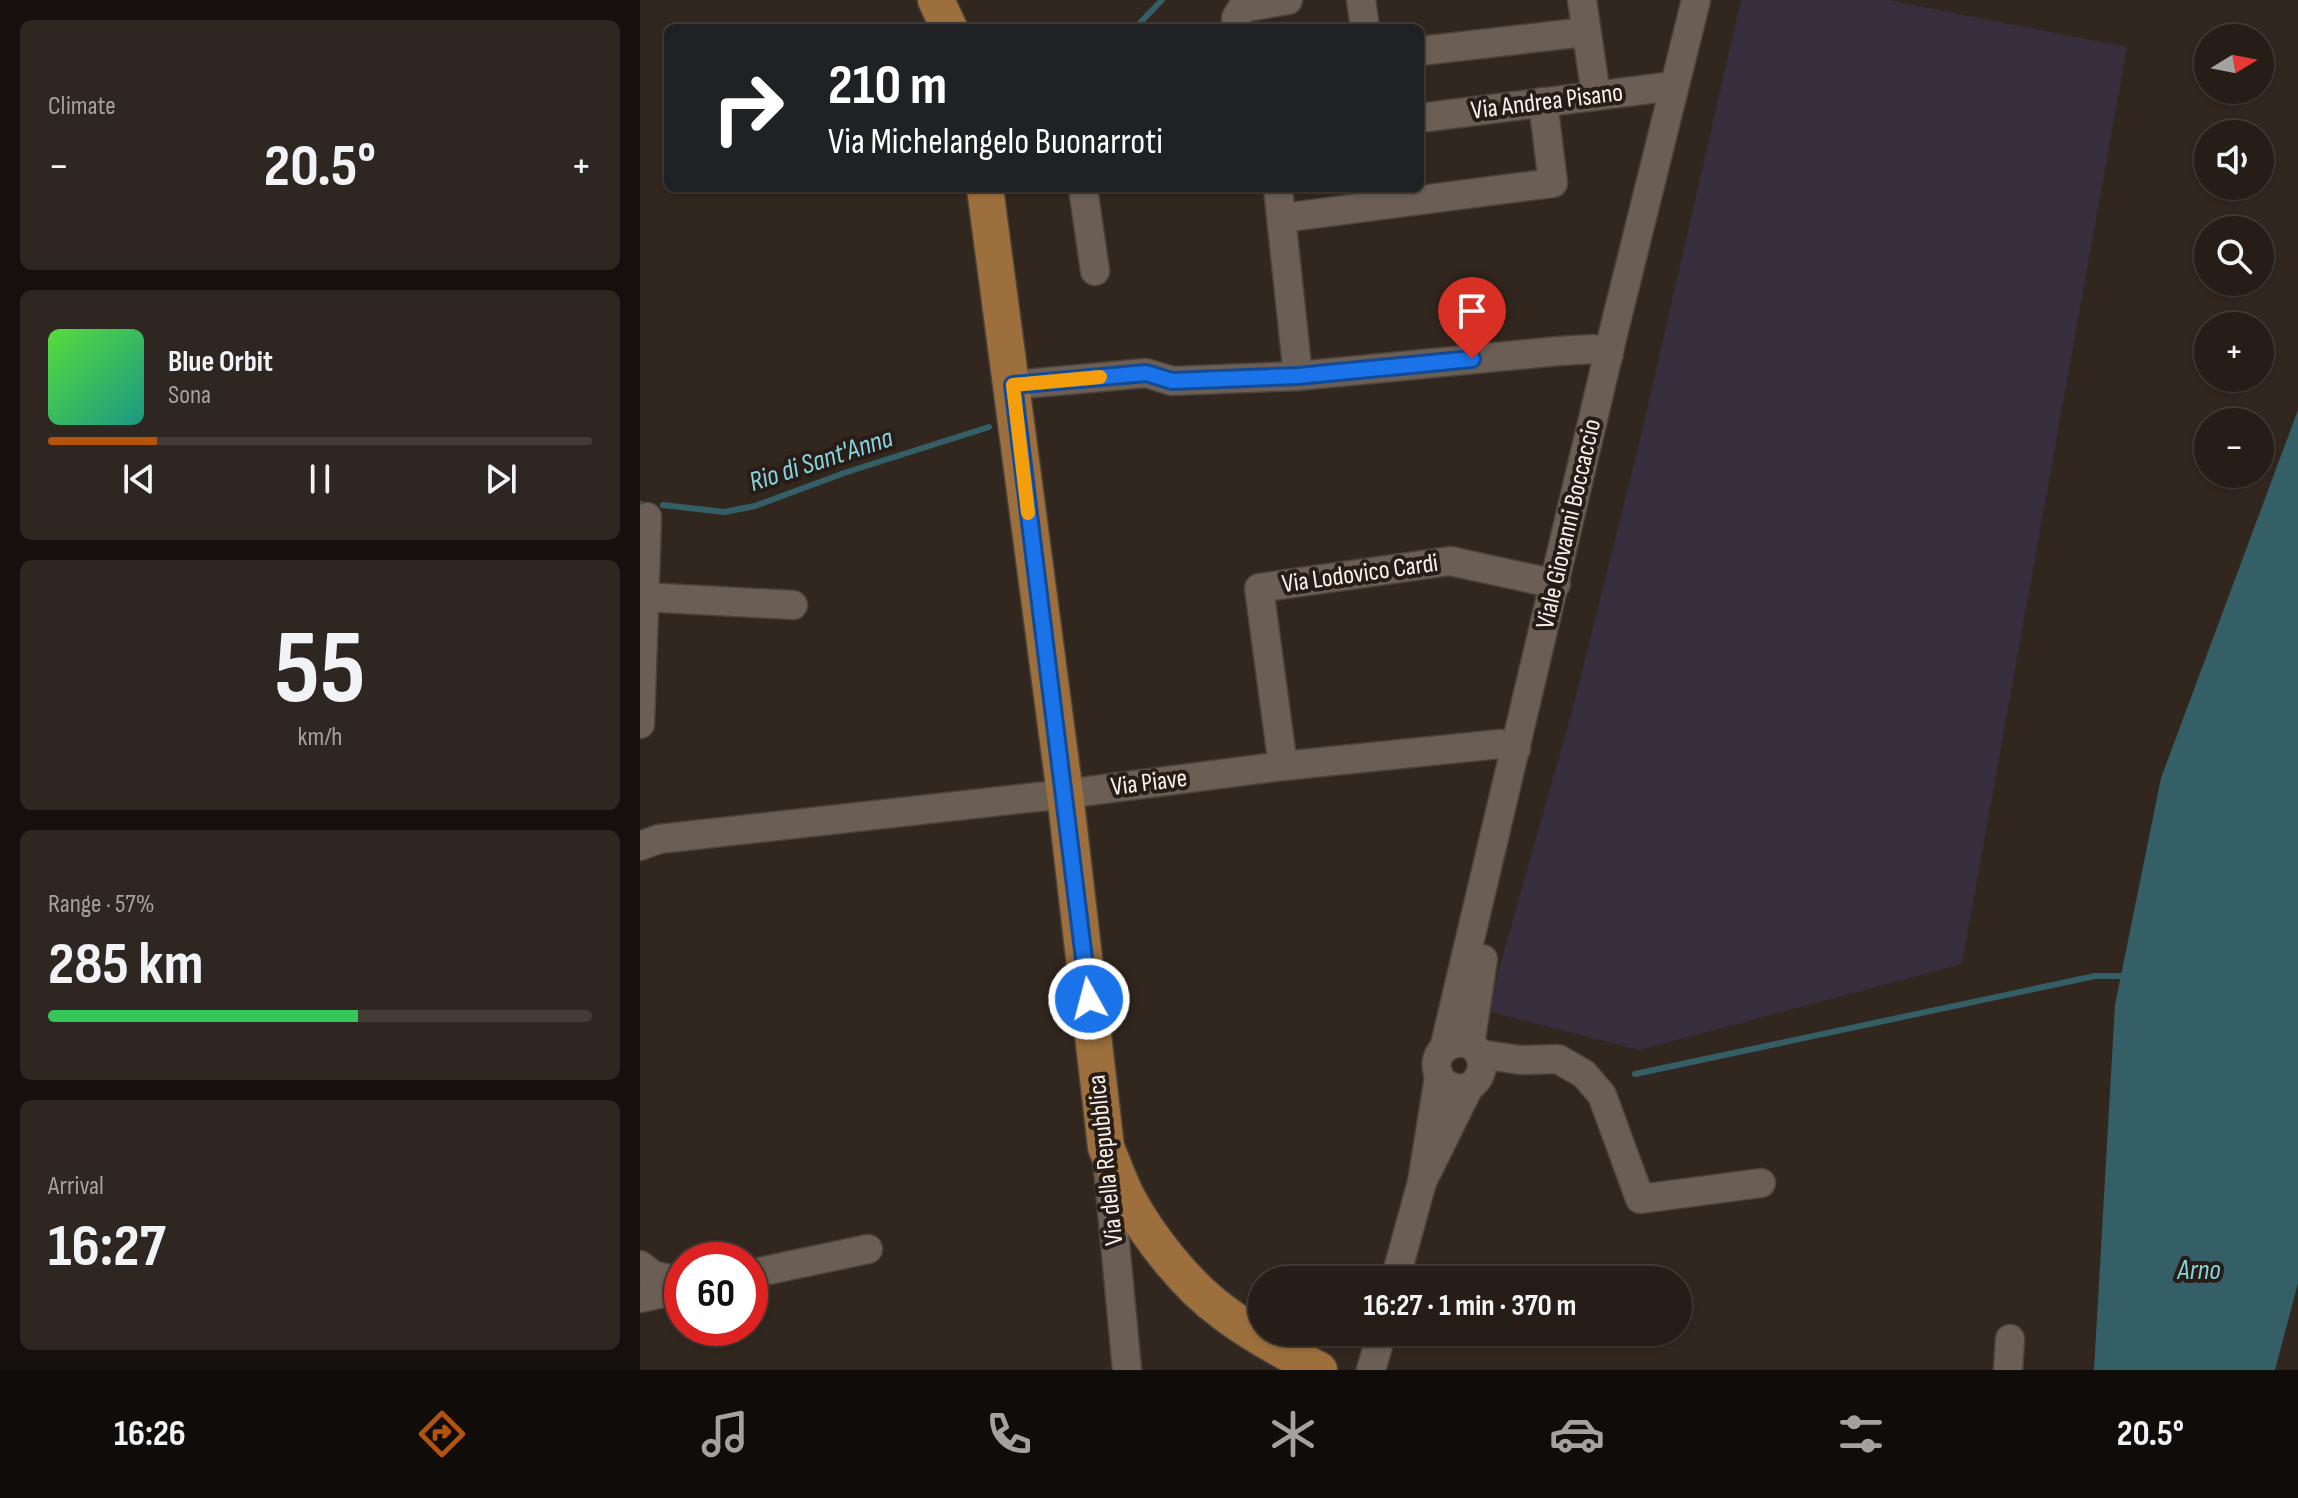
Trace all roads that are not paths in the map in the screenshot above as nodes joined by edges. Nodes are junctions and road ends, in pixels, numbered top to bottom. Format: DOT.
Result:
graph roads {
  1 [pos="936,0"];
  2 [pos="956,0"];
  3 [pos="1288,0"];
  4 [pos="1361,0"];
  5 [pos="1582,0"];
  6 [pos="1696,0"];
  7 [pos="1711,0"];
  8 [pos="1259,11"];
  9 [pos="947,24"];
  10 [pos="960,24"];
  11 [pos="1237,24"];
  12 [pos="1364,24"];
  13 [pos="1585,32"];
  14 [pos="1424,51"];
  15 [pos="1674,86"];
  16 [pos="1596,95"];
  17 [pos="1543,102"];
  18 [pos="1424,117"];
  19 [pos="986,192"];
  20 [pos="1084,192"];
  21 [pos="1279,192"];
  22 [pos="1282,218"];
  23 [pos="1095,271"];
  24 [pos="1609,354"];
  25 [pos="1298,376"];
  26 [pos="1013,385"];
  27 [pos="647,517"];
  28 [pos="1556,584"];
  29 [pos="643,597"];
  30 [pos="793,605"];
  31 [pos="641,633"];
  32 [pos="640,724"];
  33 [pos="1516,749"];
  34 [pos="1283,766"];
  35 [pos="1065,794"];
  36 [pos="640,846"];
  37 [pos="1468,1063"];
  38 [pos="1106,1147"];
  39 [pos="1422,1182"];
  40 [pos="1761,1183"];
  41 [pos="868,1249"];
  42 [pos="640,1265"];
  43 [pos="1399,1266"];
  44 [pos="768,1270"];
  45 [pos="664,1278"];
  46 [pos="664,1293"];
  47 [pos="640,1298"];
  48 [pos="2010,1339"];
  49 [pos="1378,1346"];
  50 [pos="1127,1370"];
  51 [pos="1319,1370"];
  52 [pos="1371,1370"];
  53 [pos="2008,1370"];
  1 -- 9 [label="main road"];
  2 -- 10 [label="main road"];
  3 -- 8 [label="street"];
  4 -- 12 [label="street"];
  5 -- 13 [label="street"];
  6 -- 15 [label="street, Viale Giovanni Boccaccio"];
  7 -- 37 [label="street, Viale Giovanni Boccaccio"];
  8 -- 11 [label="street"];
  13 -- 14 [label="street"];
  13 -- 16 [label="street"];
  15 -- 16 [label="street, Via Andrea Pisano"];
  15 -- 24 [label="street, Viale Giovanni Boccaccio"];
  16 -- 17 [label="street, Via Andrea Pisano"];
  17 -- 18 [label="street, Via Andrea Pisano"];
  17 -- 22 [label="street"];
  19 -- 26 [label="main road, Via della Repubblica"];
  20 -- 23 [label="street"];
  21 -- 22 [label="street"];
  22 -- 25 [label="street"];
  24 -- 25 [label="street"];
  24 -- 28 [label="street, Viale Giovanni Boccaccio"];
  25 -- 26 [label="street"];
  26 -- 35 [label="main road, Via della Repubblica"];
  27 -- 29 [label="street"];
  28 -- 33 [label="street, Viale Giovanni Boccaccio"];
  28 -- 34 [label="street, Via Lodovico Cardi"];
  29 -- 30 [label="street"];
  29 -- 31 [label="street"];
  31 -- 32 [label="street"];
  33 -- 34 [label="street, Via Piave"];
  33 -- 37 [label="street, Viale Giovanni Boccaccio"];
  34 -- 35 [label="street, Via Piave"];
  35 -- 36 [label="street, Via Piave"];
  35 -- 38 [label="main road, Via della Repubblica"];
  37 -- 39 [label="street, Viale Giovanni Boccaccio"];
  37 -- 39 [label="street, Viale Giovanni Boccaccio"];
  37 -- 40 [label="street"];
  38 -- 50 [label="street, Via della Repubblica"];
  38 -- 51 [label="main road"];
  39 -- 43 [label="street, Viale Giovanni Boccaccio"];
  41 -- 44 [label="street"];
  42 -- 45 [label="street"];
  46 -- 47 [label="street"];
  48 -- 53 [label="street"];
  49 -- 52 [label="street"];
}
